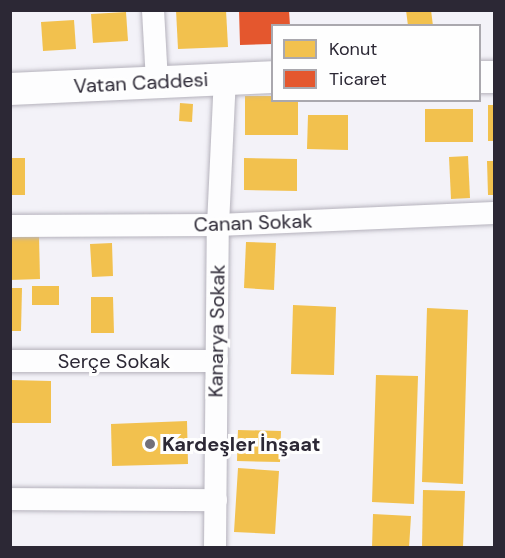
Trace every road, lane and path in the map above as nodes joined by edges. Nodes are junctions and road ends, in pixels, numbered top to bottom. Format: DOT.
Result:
graph roads {
  1 [pos="153,10"];
  2 [pos="271,77"];
  3 [pos="225,79"];
  4 [pos="157,82"];
  5 [pos="10,89"];
  6 [pos="495,213"];
  7 [pos="218,225"];
  8 [pos="10,226"];
  9 [pos="10,361"];
  10 [pos="217,361"];
  11 [pos="10,499"];
  12 [pos="216,500"];
  13 [pos="215,548"];
  1 -- 4 [label="street"];
  2 -- 3 [label="street, Vatan Caddesi"];
  3 -- 4 [label="street, Vatan Caddesi"];
  3 -- 7 [label="street, Kanarya Sokak"];
  4 -- 5 [label="street, Vatan Caddesi"];
  6 -- 7 [label="street, Canan Sokak"];
  7 -- 8 [label="street, Canan Sokak"];
  7 -- 10 [label="street, Kanarya Sokak"];
  9 -- 10 [label="street, Serçe Sokak"];
  10 -- 12 [label="street, Kanarya Sokak"];
  11 -- 12 [label="street"];
  12 -- 13 [label="street, Kanarya Sokak"];
}
